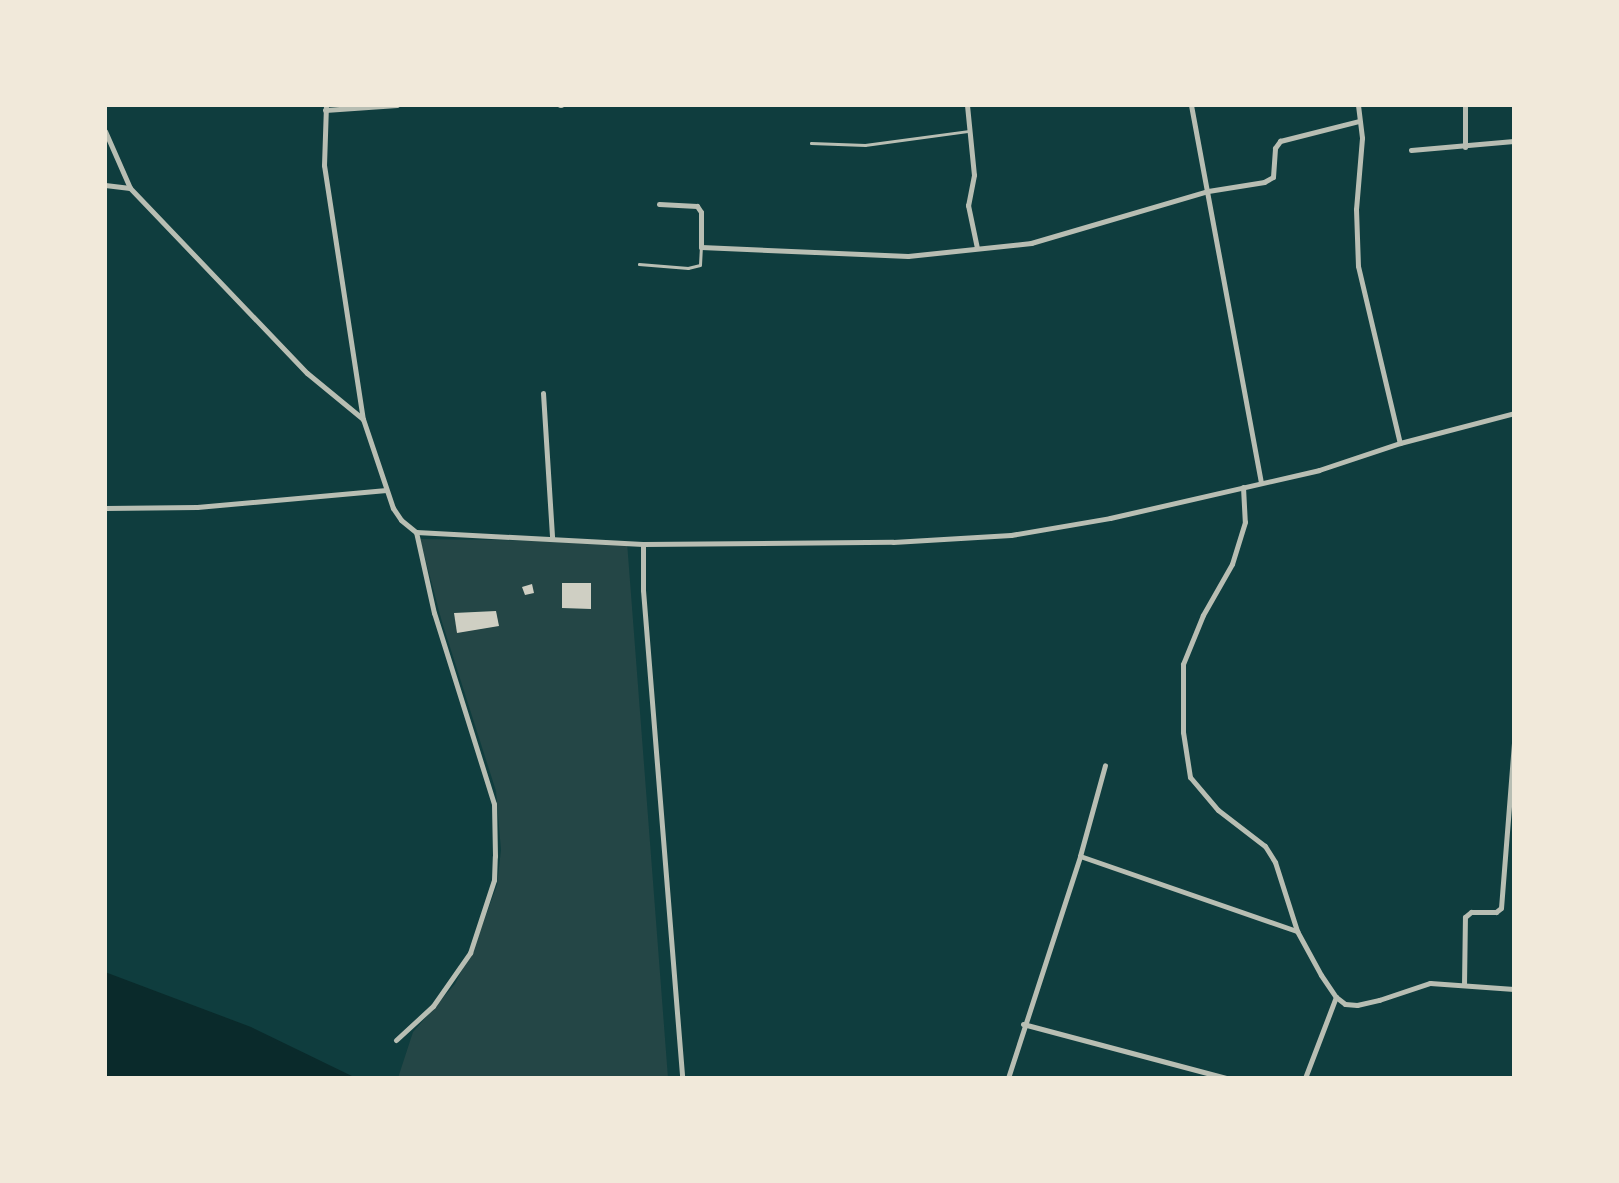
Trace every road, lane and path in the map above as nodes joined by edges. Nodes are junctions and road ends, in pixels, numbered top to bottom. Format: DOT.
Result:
graph roads {
  1 [pos="397,105"];
  2 [pos="967,105"];
  3 [pos="1191,105"];
  4 [pos="1358,105"];
  5 [pos="1465,105"];
  6 [pos="325,107"];
  7 [pos="1359,121"];
  8 [pos="105,131"];
  9 [pos="969,131"];
  10 [pos="1514,141"];
  11 [pos="811,143"];
  12 [pos="1465,147"];
  13 [pos="1411,150"];
  14 [pos="105,185"];
  15 [pos="131,188"];
  16 [pos="1208,191"];
  17 [pos="660,204"];
  18 [pos="701,247"];
  19 [pos="978,248"];
  20 [pos="639,264"];
  21 [pos="543,393"];
  22 [pos="1514,413"];
  23 [pos="363,419"];
  24 [pos="1401,443"];
  25 [pos="1261,482"];
  26 [pos="1243,487"];
  27 [pos="386,490"];
  28 [pos="105,508"];
  29 [pos="416,531"];
  30 [pos="552,538"];
  31 [pos="643,544"];
  32 [pos="1514,742"];
  33 [pos="1105,765"];
  34 [pos="1080,856"];
  35 [pos="1297,931"];
  36 [pos="1464,985"];
  37 [pos="1514,989"];
  38 [pos="1336,997"];
  39 [pos="1023,1024"];
  40 [pos="396,1040"];
  41 [pos="682,1078"];
  42 [pos="1008,1078"];
  43 [pos="1226,1078"];
  44 [pos="1305,1078"];
  1 -- 6 [label="street"];
  2 -- 9 [label="street"];
  3 -- 16 [label="street"];
  4 -- 7 [label="street"];
  5 -- 12 [label="street"];
  6 -- 23 [label="street"];
  7 -- 16 [label="street"];
  7 -- 24 [label="street"];
  8 -- 15 [label="street"];
  9 -- 11 [label="lane"];
  9 -- 19 [label="street"];
  10 -- 12 [label="street"];
  12 -- 13 [label="street"];
  14 -- 15 [label="street"];
  15 -- 23 [label="street"];
  16 -- 19 [label="street"];
  16 -- 25 [label="street"];
  17 -- 18 [label="street"];
  18 -- 19 [label="street"];
  18 -- 20 [label="lane"];
  21 -- 30 [label="street"];
  22 -- 24 [label="street"];
  23 -- 27 [label="street"];
  24 -- 25 [label="street"];
  25 -- 26 [label="street"];
  26 -- 31 [label="street"];
  26 -- 35 [label="street"];
  27 -- 28 [label="street"];
  27 -- 29 [label="street"];
  29 -- 30 [label="street"];
  29 -- 40 [label="street"];
  30 -- 31 [label="street"];
  31 -- 41 [label="street"];
  32 -- 36 [label="street"];
  33 -- 34 [label="street"];
  34 -- 35 [label="street"];
  34 -- 39 [label="street"];
  35 -- 38 [label="street"];
  36 -- 37 [label="street"];
  36 -- 38 [label="street"];
  38 -- 44 [label="street"];
  39 -- 42 [label="street"];
  39 -- 43 [label="street"];
}
